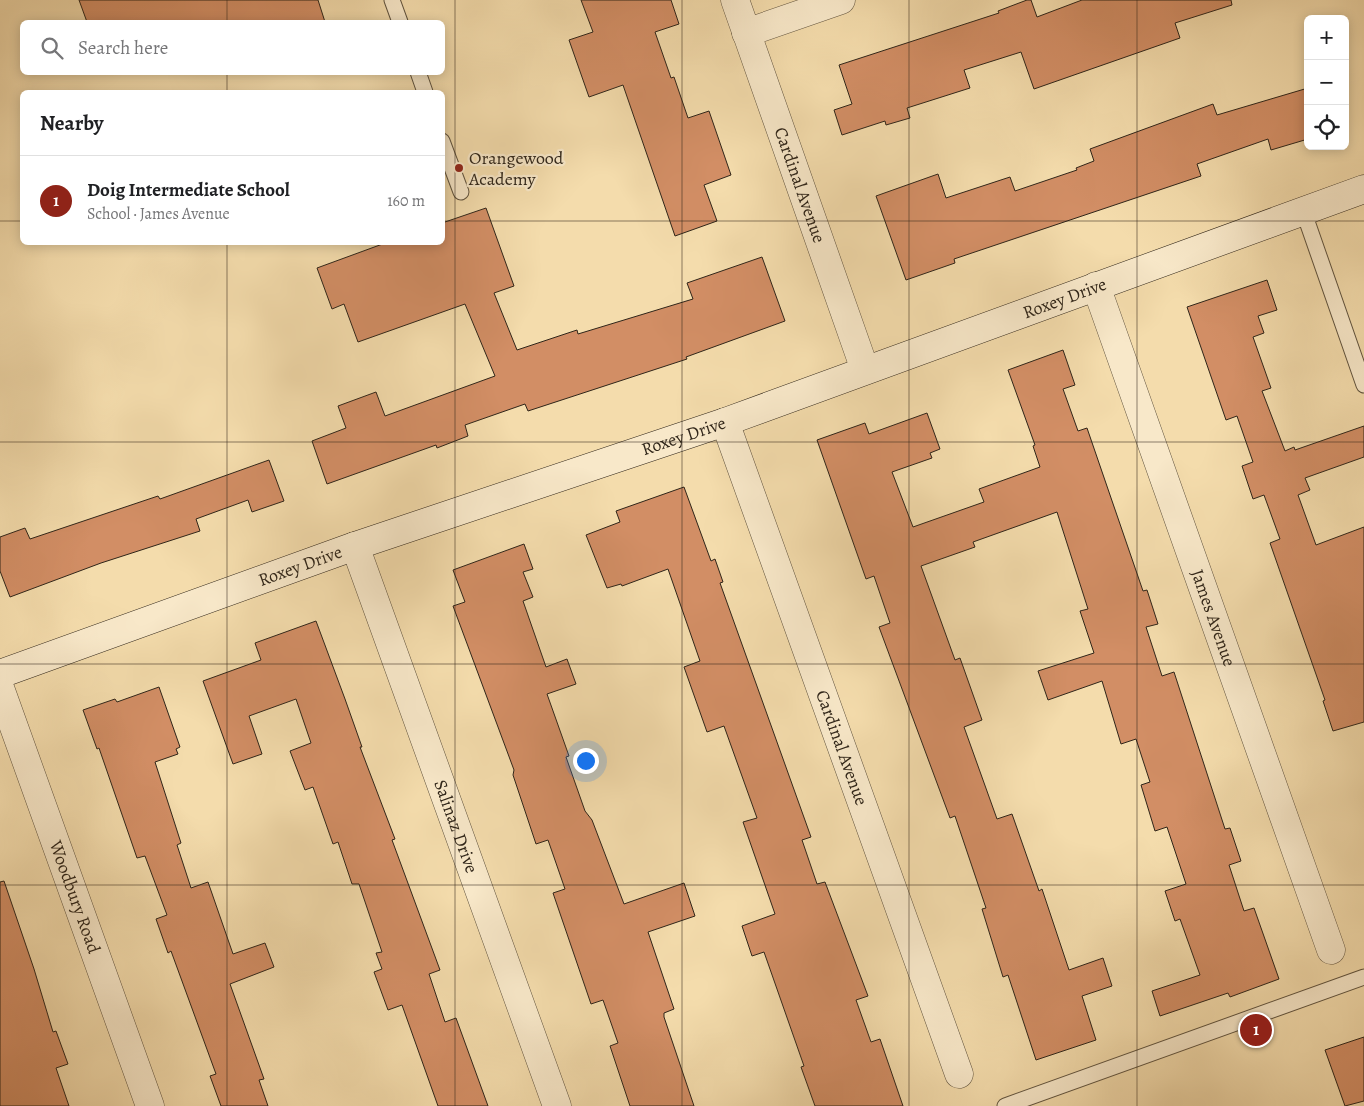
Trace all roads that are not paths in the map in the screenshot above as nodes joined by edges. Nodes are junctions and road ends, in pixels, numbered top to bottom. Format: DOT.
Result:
graph roads {
  1 [pos="392,0"];
  2 [pos="735,0"];
  3 [pos="842,0"];
  4 [pos="399,20"];
  5 [pos="746,33"];
  6 [pos="419,75"];
  7 [pos="424,90"];
  8 [pos="445,149"];
  9 [pos="1364,189"];
  10 [pos="461,192"];
  11 [pos="1303,210"];
  12 [pos="1096,286"];
  13 [pos="865,370"];
  14 [pos="1364,385"];
  15 [pos="725,422"];
  16 [pos="355,546"];
  17 [pos="0,674"];
  18 [pos="0,688"];
  19 [pos="1331,950"];
  20 [pos="1364,977"];
  21 [pos="959,1074"];
  22 [pos="150,1106"];
  23 [pos="557,1106"];
  24 [pos="1005,1106"];
  1 -- 4 [label="lane"];
  2 -- 5 [label="street, Cardinal Avenue"];
  3 -- 5 [label="street"];
  5 -- 13 [label="street, Cardinal Avenue"];
  6 -- 7 [label="lane"];
  8 -- 10 [label="lane"];
  9 -- 11 [label="street, Roxey Drive"];
  11 -- 12 [label="street, Roxey Drive"];
  11 -- 14 [label="lane"];
  12 -- 13 [label="street, Roxey Drive"];
  12 -- 19 [label="street, James Avenue"];
  13 -- 15 [label="street, Roxey Drive"];
  15 -- 16 [label="street, Roxey Drive"];
  15 -- 21 [label="street, Cardinal Avenue"];
  16 -- 17 [label="street, Roxey Drive"];
  16 -- 23 [label="street, Salinaz Drive"];
  18 -- 22 [label="street, Woodbury Road"];
  20 -- 24 [label="lane"];
}
